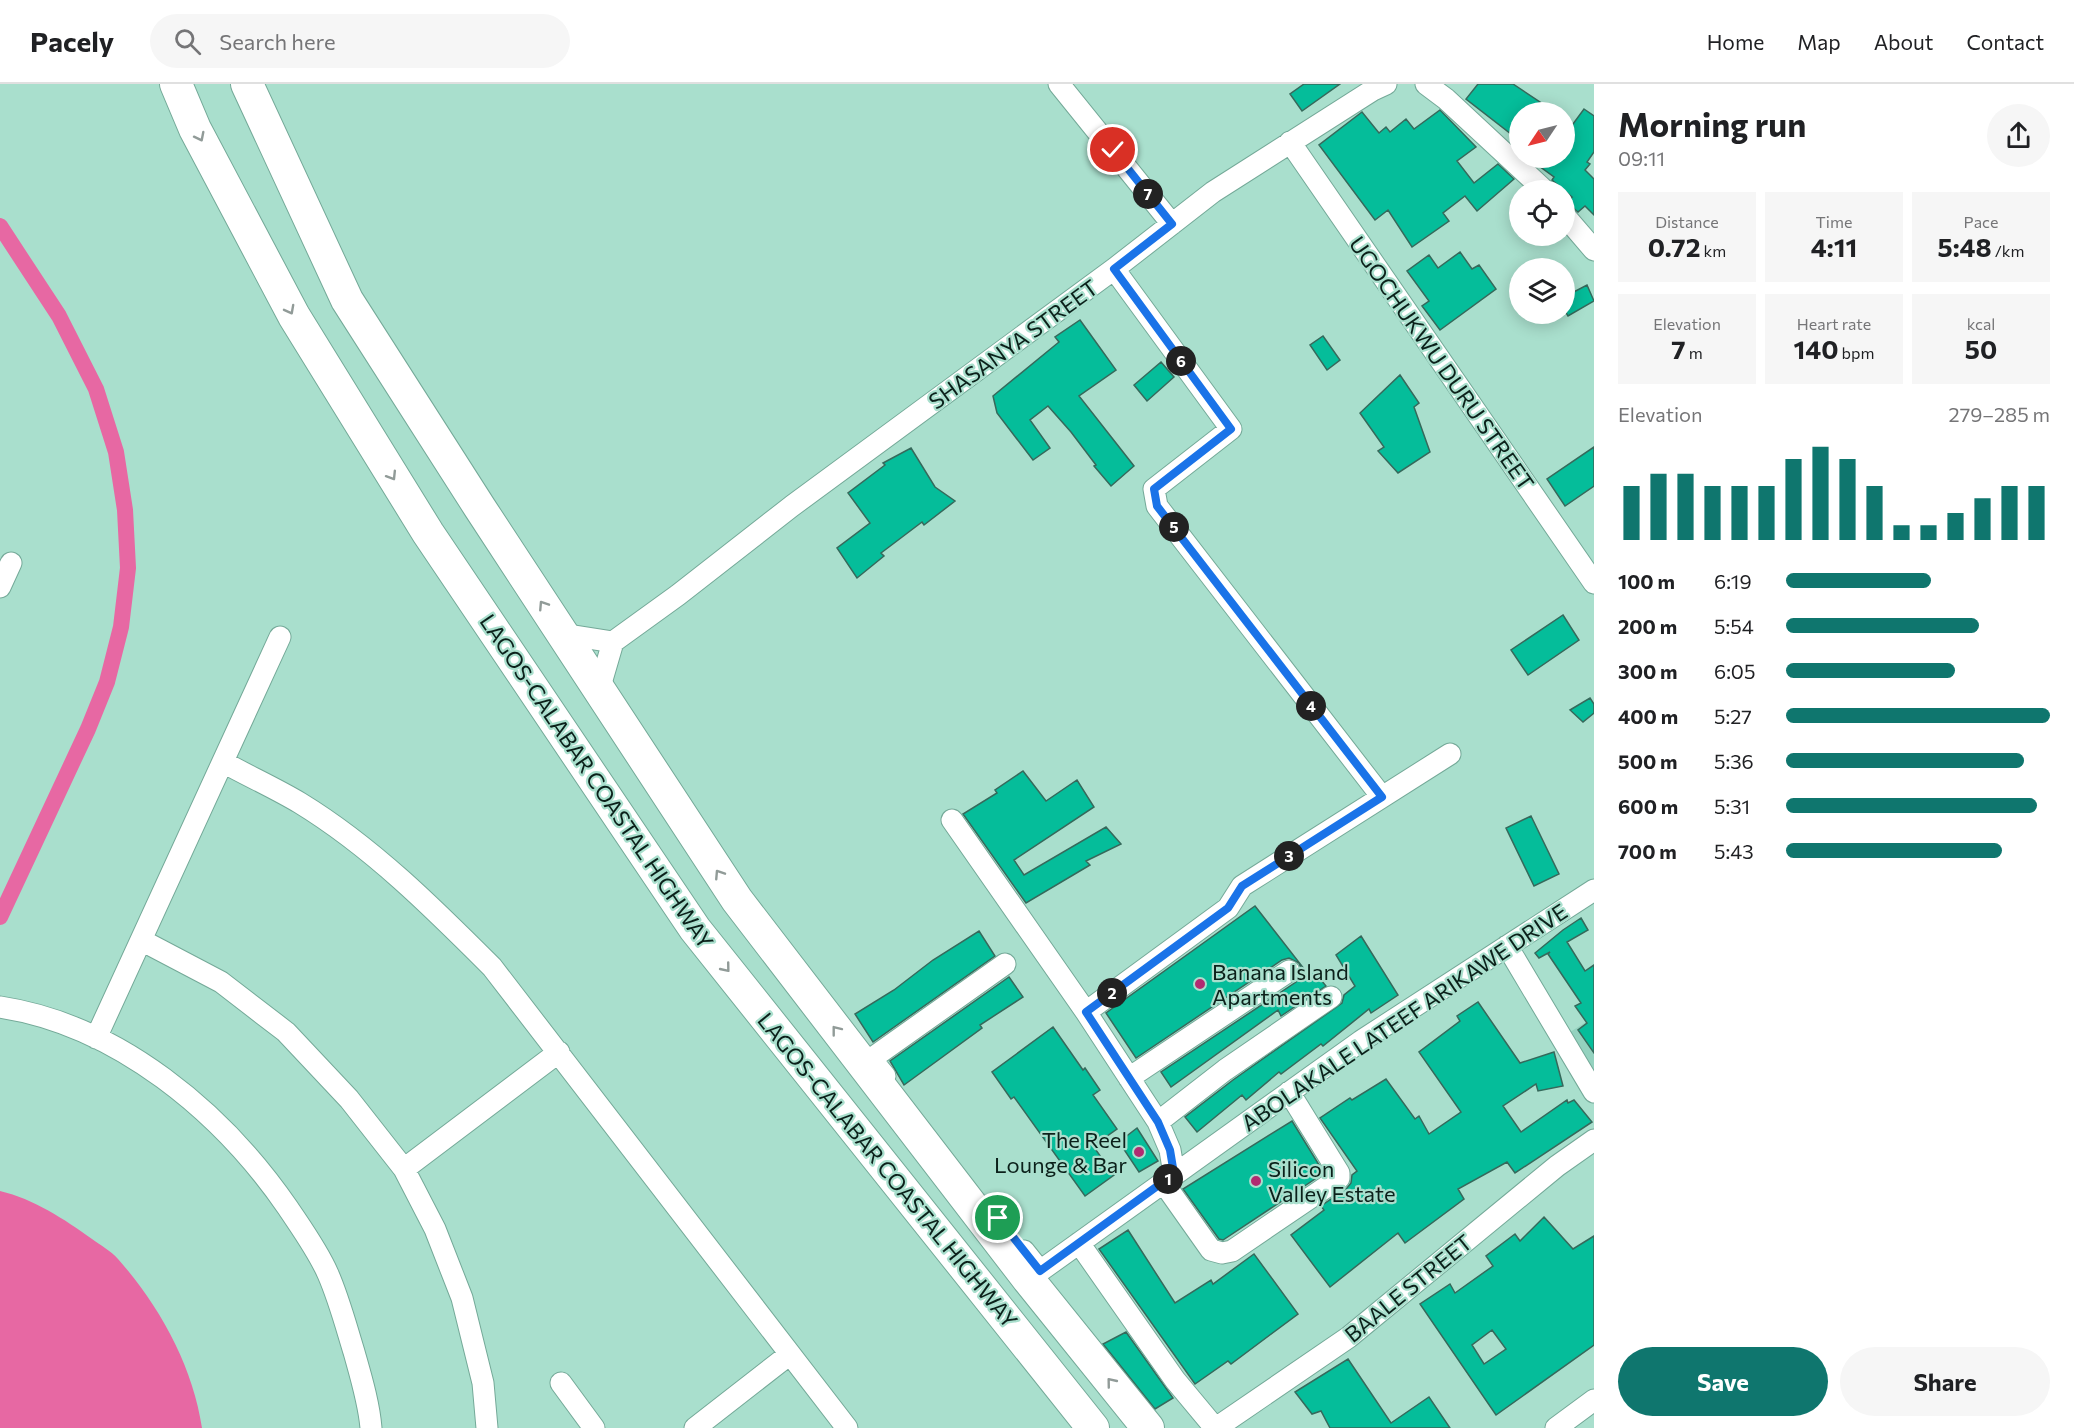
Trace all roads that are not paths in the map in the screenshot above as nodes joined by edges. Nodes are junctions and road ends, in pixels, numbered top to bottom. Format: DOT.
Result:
graph roads {
  1 [pos="176,84"];
  2 [pos="247,84"];
  3 [pos="1059,84"];
  4 [pos="1386,84"];
  5 [pos="1426,84"];
  6 [pos="1290,142"];
  7 [pos="1533,180"];
  8 [pos="1172,224"];
  9 [pos="1575,228"];
  10 [pos="1594,250"];
  11 [pos="1114,269"];
  12 [pos="11,563"];
  13 [pos="1594,583"];
  14 [pos="0,587"];
  15 [pos="562,634"];
  16 [pos="280,637"];
  17 [pos="613,642"];
  18 [pos="598,690"];
  19 [pos="1450,754"];
  20 [pos="223,762"];
  21 [pos="1382,797"];
  22 [pos="952,820"];
  23 [pos="1594,890"];
  24 [pos="141,940"];
  25 [pos="1508,946"];
  26 [pos="1005,964"];
  27 [pos="1290,971"];
  28 [pos="1331,997"];
  29 [pos="5,1008"];
  30 [pos="1086,1012"];
  31 [pos="96,1038"];
  32 [pos="559,1052"];
  33 [pos="1129,1077"];
  34 [pos="1289,1092"];
  35 [pos="1594,1092"];
  36 [pos="1158,1122"];
  37 [pos="1594,1140"];
  38 [pos="404,1169"];
  39 [pos="1168,1178"];
  40 [pos="1079,1243"];
  41 [pos="790,1354"];
  42 [pos="561,1383"];
  43 [pos="1594,1400"];
  44 [pos="371,1428"];
  45 [pos="487,1428"];
  46 [pos="594,1428"];
  47 [pos="695,1428"];
  48 [pos="847,1428"];
  49 [pos="1093,1428"];
  50 [pos="1148,1428"];
  51 [pos="1216,1428"];
  52 [pos="1556,1428"];
  1 -- 49 [label="highway, LAGOS-CALABAR COASTAL HIGHWAY, one-way"];
  15 -- 2 [label="highway, LAGOS-CALABAR COASTAL HIGHWAY, one-way"];
  3 -- 8 [label="street"];
  4 -- 6 [label="street, SHASANYA STREET"];
  5 -- 7 [label="street"];
  6 -- 8 [label="street, SHASANYA STREET"];
  6 -- 13 [label="street, UGOCHUKWU DURU STREET"];
  8 -- 11 [label="street, SHASANYA STREET"];
  9 -- 10 [label="street"];
  11 -- 17 [label="street, SHASANYA STREET"];
  11 -- 21 [label="street"];
  12 -- 14 [label="street"];
  15 -- 17 [label="street"];
  15 -- 18 [label="highway, LAGOS-CALABAR COASTAL HIGHWAY"];
  16 -- 20 [label="street"];
  17 -- 18 [label="street"];
  50 -- 18 [label="highway, LAGOS-CALABAR COASTAL HIGHWAY, one-way"];
  19 -- 21 [label="street"];
  20 -- 24 [label="street"];
  20 -- 32 [label="street"];
  21 -- 30 [label="street"];
  22 -- 30 [label="street"];
  23 -- 25 [label="street, ABOLAKALE LATEEF ARIKAWE DRIVE"];
  24 -- 31 [label="street"];
  24 -- 38 [label="street"];
  25 -- 34 [label="street, ABOLAKALE LATEEF ARIKAWE DRIVE"];
  25 -- 35 [label="street"];
  26 -- 40 [label="street, ABOLAKALE LATEEF ARIKAWE DRIVE"];
  27 -- 33 [label="street"];
  28 -- 36 [label="street"];
  29 -- 31 [label="street"];
  30 -- 33 [label="street"];
  31 -- 44 [label="street"];
  32 -- 38 [label="street"];
  32 -- 41 [label="street"];
  33 -- 36 [label="street"];
  34 -- 39 [label="street, ABOLAKALE LATEEF ARIKAWE DRIVE"];
  34 -- 39 [label="street"];
  36 -- 39 [label="street"];
  37 -- 51 [label="street, BAALE STREET"];
  38 -- 45 [label="street"];
  39 -- 40 [label="street, ABOLAKALE LATEEF ARIKAWE DRIVE"];
  40 -- 51 [label="street"];
  41 -- 47 [label="street"];
  41 -- 48 [label="street"];
  42 -- 46 [label="street"];
  43 -- 52 [label="street"];
}
